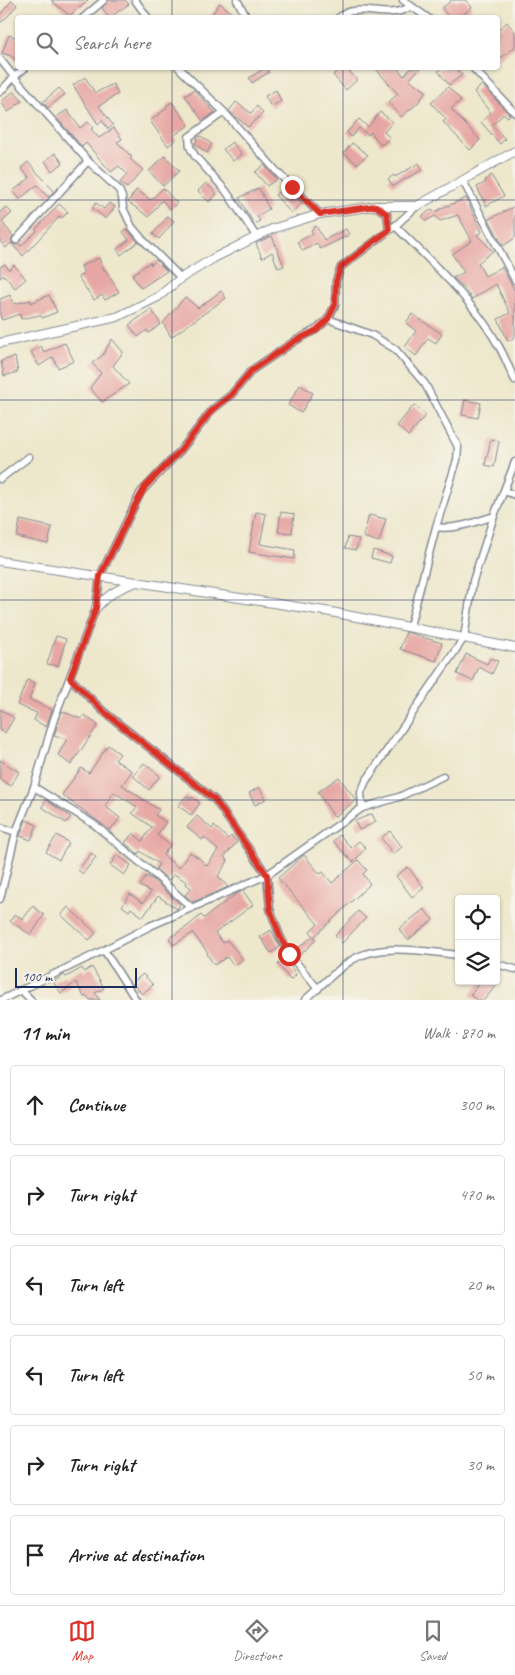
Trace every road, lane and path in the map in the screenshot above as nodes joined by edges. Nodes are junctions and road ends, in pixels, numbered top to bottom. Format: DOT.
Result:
graph roads {
  1 [pos="104,0"];
  2 [pos="135,0"];
  3 [pos="237,0"];
  4 [pos="403,0"];
  5 [pos="411,6"];
  6 [pos="86,15"];
  7 [pos="146,15"];
  8 [pos="245,15"];
  9 [pos="344,15"];
  10 [pos="424,15"];
  11 [pos="0,59"];
  12 [pos="23,70"];
  13 [pos="181,70"];
  14 [pos="475,70"];
  15 [pos="14,77"];
  16 [pos="0,92"];
  17 [pos="224,112"];
  18 [pos="515,113"];
  19 [pos="515,151"];
  20 [pos="88,161"];
  21 [pos="463,181"];
  22 [pos="376,206"];
  23 [pos="417,206"];
  24 [pos="320,214"];
  25 [pos="395,226"];
  26 [pos="389,230"];
  27 [pos="256,236"];
  28 [pos="16,240"];
  29 [pos="181,278"];
  30 [pos="515,280"];
  31 [pos="328,319"];
  32 [pos="0,343"];
  33 [pos="515,380"];
  34 [pos="29,456"];
  35 [pos="515,462"];
  36 [pos="0,478"];
  37 [pos="504,491"];
  38 [pos="515,495"];
  39 [pos="494,516"];
  40 [pos="436,527"];
  41 [pos="0,561"];
  42 [pos="100,576"];
  43 [pos="137,582"];
  44 [pos="96,608"];
  45 [pos="410,626"];
  46 [pos="464,638"];
  47 [pos="515,648"];
  48 [pos="70,678"];
  49 [pos="443,776"];
  50 [pos="34,787"];
  51 [pos="362,808"];
  52 [pos="0,827"];
  53 [pos="16,832"];
  54 [pos="267,875"];
  55 [pos="0,899"];
  56 [pos="192,908"];
  57 [pos="104,950"];
  58 [pos="455,955"];
  59 [pos="500,965"];
  60 [pos="515,969"];
  61 [pos="318,989"];
  62 [pos="22,990"];
  63 [pos="1,1000"];
  64 [pos="31,1000"];
  65 [pos="136,1000"];
  66 [pos="305,1000"];
  1 -- 6 [label="street"];
  2 -- 7 [label="street"];
  3 -- 8 [label="street"];
  4 -- 5 [label="street"];
  5 -- 9 [label="street"];
  5 -- 10 [label="street"];
  11 -- 15 [label="street"];
  12 -- 15 [label="street"];
  13 -- 17 [label="street"];
  14 -- 18 [label="street"];
  15 -- 16 [label="street"];
  15 -- 20 [label="street"];
  17 -- 24 [label="street"];
  17 -- 27 [label="street"];
  19 -- 21 [label="street"];
  20 -- 28 [label="street"];
  20 -- 29 [label="street"];
  21 -- 23 [label="street"];
  21 -- 30 [label="street"];
  22 -- 23 [label="street"];
  22 -- 24 [label="street"];
  22 -- 26 [label="street"];
  23 -- 25 [label="street"];
  24 -- 27 [label="street"];
  25 -- 26 [label="street"];
  25 -- 33 [label="street"];
  26 -- 31 [label="street"];
  27 -- 29 [label="street"];
  29 -- 32 [label="street"];
  31 -- 40 [label="street"];
  31 -- 42 [label="street"];
  34 -- 36 [label="street"];
  35 -- 37 [label="street"];
  37 -- 38 [label="street"];
  37 -- 39 [label="street"];
  39 -- 40 [label="street"];
  39 -- 46 [label="street"];
  40 -- 45 [label="street"];
  41 -- 42 [label="street"];
  42 -- 43 [label="street"];
  42 -- 44 [label="street"];
  43 -- 44 [label="street"];
  43 -- 45 [label="street"];
  44 -- 48 [label="street"];
  45 -- 46 [label="street"];
  46 -- 47 [label="street"];
  46 -- 51 [label="street"];
  48 -- 50 [label="street"];
  48 -- 54 [label="street"];
  49 -- 51 [label="street"];
  50 -- 53 [label="street"];
  50 -- 56 [label="street"];
  51 -- 54 [label="street"];
  52 -- 53 [label="street"];
  53 -- 55 [label="street"];
  54 -- 56 [label="street"];
  54 -- 61 [label="street"];
  56 -- 57 [label="street"];
  57 -- 62 [label="street"];
  57 -- 65 [label="street"];
  58 -- 61 [label="street"];
  59 -- 60 [label="street"];
  61 -- 66 [label="street"];
  62 -- 63 [label="street"];
  62 -- 64 [label="street"];
}
